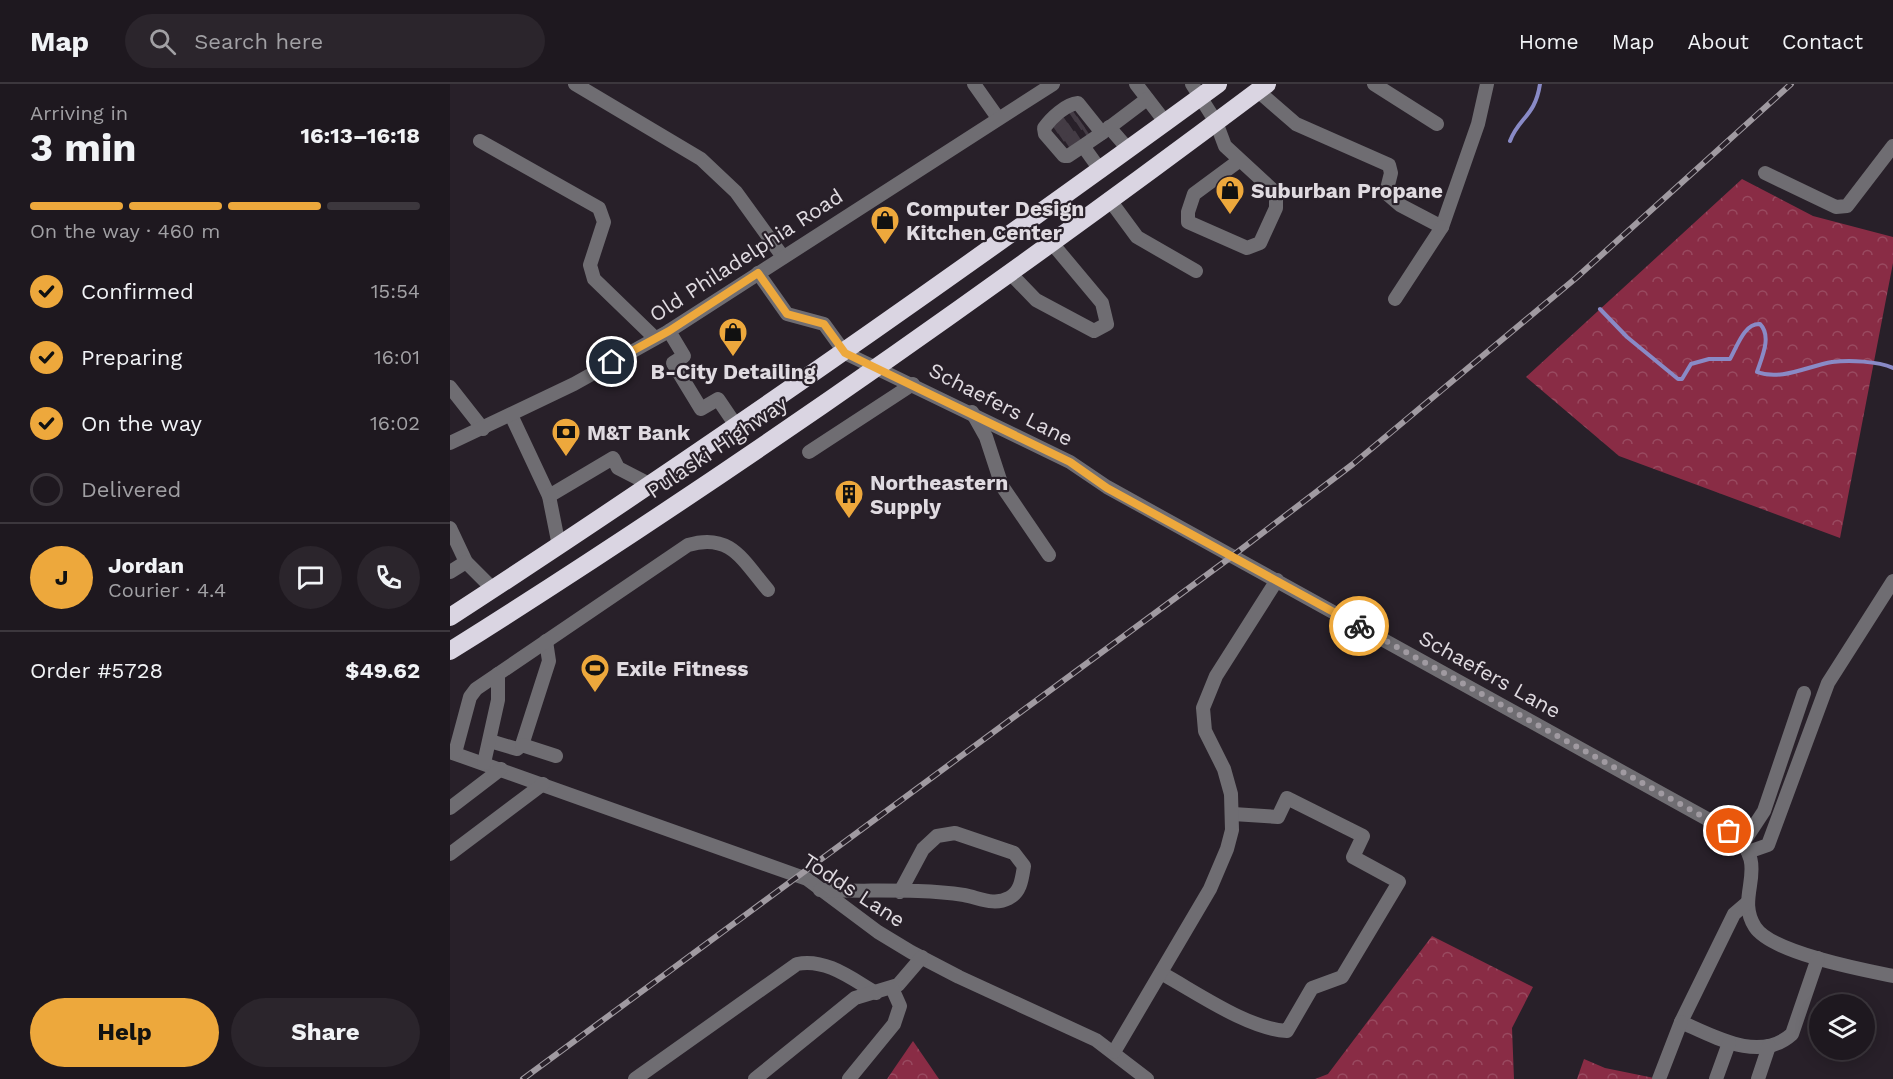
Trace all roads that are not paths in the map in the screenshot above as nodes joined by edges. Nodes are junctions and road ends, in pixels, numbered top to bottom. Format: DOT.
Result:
graph roads {
  1 [pos="575,84"];
  2 [pos="974,84"];
  3 [pos="1053,84"];
  4 [pos="1136,84"];
  5 [pos="1218,84"];
  6 [pos="1374,84"];
  7 [pos="1487,84"];
  8 [pos="1262,87"];
  9 [pos="1196,90"];
  10 [pos="1147,99"];
  11 [pos="998,118"];
  12 [pos="1090,122"];
  13 [pos="1216,122"];
  14 [pos="1166,123"];
  15 [pos="1437,124"];
  16 [pos="480,141"];
  17 [pos="1083,146"];
  18 [pos="1893,146"];
  19 [pos="1129,150"];
  20 [pos="1240,160"];
  21 [pos="1887,163"];
  22 [pos="1101,171"];
  23 [pos="1765,173"];
  24 [pos="1109,199"];
  25 [pos="1442,227"];
  26 [pos="1051,242"];
  27 [pos="783,257"];
  28 [pos="1196,271"];
  29 [pos="1009,272"];
  30 [pos="758,273"];
  31 [pos="1395,299"];
  32 [pos="669,331"];
  33 [pos="655,339"];
  34 [pos="845,353"];
  35 [pos="876,366"];
  36 [pos="913,384"];
  37 [pos="450,387"];
  38 [pos="972,412"];
  39 [pos="511,415"];
  40 [pos="737,427"];
  41 [pos="483,429"];
  42 [pos="450,443"];
  43 [pos="809,452"];
  44 [pos="651,485"];
  45 [pos="549,496"];
  46 [pos="450,528"];
  47 [pos="559,546"];
  48 [pos="1049,555"];
  49 [pos="466,562"];
  50 [pos="450,572"];
  51 [pos="1277,580"];
  52 [pos="1893,581"];
  53 [pos="494,589"];
  54 [pos="768,590"];
  55 [pos="1879,604"];
  56 [pos="1893,606"];
  57 [pos="450,617"];
  58 [pos="546,641"];
  59 [pos="450,651"];
  60 [pos="498,674"];
  61 [pos="1804,693"];
  62 [pos="489,741"];
  63 [pos="522,745"];
  64 [pos="453,753"];
  65 [pos="556,756"];
  66 [pos="484,763"];
  67 [pos="501,769"];
  68 [pos="543,784"];
  69 [pos="450,808"];
  70 [pos="1233,813"];
  71 [pos="1745,847"];
  72 [pos="450,854"];
  73 [pos="820,890"];
  74 [pos="900,892"];
  75 [pos="1748,902"];
  76 [pos="922,957"];
  77 [pos="1818,958"];
  78 [pos="1161,973"];
  79 [pos="1893,976"];
  80 [pos="892,988"];
  81 [pos="876,993"];
  82 [pos="1682,1022"];
  83 [pos="1729,1043"];
  84 [pos="1769,1046"];
  85 [pos="1114,1052"];
  86 [pos="635,1079"];
  87 [pos="755,1079"];
  88 [pos="849,1079"];
  89 [pos="1147,1079"];
  90 [pos="1659,1079"];
  91 [pos="1716,1079"];
  92 [pos="1758,1079"];
  1 -- 27 [label="street"];
  2 -- 11 [label="street"];
  3 -- 11 [label="street, Old Philadelphia Road"];
  4 -- 10 [label="street"];
  5 -- 9 [label="highway, Pulaski Highway"];
  6 -- 15 [label="street"];
  7 -- 25 [label="street"];
  8 -- 13 [label="highway, Pulaski Highway"];
  8 -- 25 [label="street"];
  9 -- 13 [label="street"];
  9 -- 14 [label="highway, Pulaski Highway"];
  10 -- 12 [label="street"];
  10 -- 14 [label="street"];
  11 -- 27 [label="street, Old Philadelphia Road"];
  12 -- 17 [label="street"];
  12 -- 17 [label="street"];
  12 -- 19 [label="street"];
  13 -- 20 [label="street"];
  13 -- 24 [label="highway, Pulaski Highway"];
  14 -- 19 [label="highway, Pulaski Highway"];
  16 -- 33 [label="street"];
  17 -- 22 [label="street"];
  18 -- 21 [label="street"];
  19 -- 22 [label="highway, Pulaski Highway"];
  20 -- 20 [label="street"];
  21 -- 23 [label="street"];
  22 -- 34 [label="highway, Pulaski Highway"];
  24 -- 26 [label="highway, Pulaski Highway"];
  24 -- 28 [label="street"];
  25 -- 31 [label="street"];
  26 -- 29 [label="highway, Pulaski Highway"];
  26 -- 29 [label="street"];
  27 -- 30 [label="street, Old Philadelphia Road"];
  29 -- 35 [label="highway, Pulaski Highway"];
  30 -- 32 [label="street, Old Philadelphia Road"];
  30 -- 34 [label="street"];
  32 -- 33 [label="street, Old Philadelphia Road"];
  32 -- 40 [label="street"];
  33 -- 39 [label="street, Old Philadelphia Road"];
  34 -- 35 [label="street, Schaefers Lane"];
  34 -- 40 [label="highway, Pulaski Highway"];
  35 -- 36 [label="street, Schaefers Lane"];
  35 -- 59 [label="highway, Pulaski Highway"];
  36 -- 38 [label="street, Schaefers Lane"];
  36 -- 43 [label="street"];
  37 -- 41 [label="street"];
  38 -- 48 [label="street"];
  38 -- 51 [label="street, Schaefers Lane"];
  39 -- 41 [label="street, Old Philadelphia Road"];
  39 -- 45 [label="street"];
  40 -- 44 [label="highway, Pulaski Highway"];
  41 -- 42 [label="street, Old Philadelphia Road"];
  44 -- 45 [label="street"];
  44 -- 47 [label="highway, Pulaski Highway"];
  45 -- 47 [label="street"];
  46 -- 49 [label="street"];
  47 -- 53 [label="highway, Pulaski Highway"];
  49 -- 50 [label="street"];
  49 -- 53 [label="street"];
  51 -- 70 [label="street"];
  51 -- 71 [label="street, Schaefers Lane"];
  52 -- 55 [label="street"];
  53 -- 57 [label="highway, Pulaski Highway"];
  54 -- 58 [label="street"];
  55 -- 56 [label="street"];
  55 -- 71 [label="street"];
  58 -- 60 [label="street"];
  58 -- 63 [label="street"];
  60 -- 62 [label="street"];
  60 -- 64 [label="street"];
  61 -- 71 [label="street"];
  62 -- 63 [label="street"];
  62 -- 66 [label="street"];
  63 -- 65 [label="street"];
  64 -- 66 [label="street, Todds Lane"];
  66 -- 67 [label="street, Todds Lane"];
  67 -- 68 [label="street, Todds Lane"];
  67 -- 69 [label="street"];
  68 -- 72 [label="street"];
  68 -- 73 [label="street, Todds Lane"];
  70 -- 78 [label="street"];
  70 -- 78 [label="street"];
  71 -- 75 [label="street"];
  73 -- 74 [label="street"];
  73 -- 76 [label="street, Todds Lane"];
  74 -- 74 [label="street"];
  75 -- 77 [label="street"];
  75 -- 82 [label="street"];
  76 -- 80 [label="street"];
  76 -- 85 [label="street, Todds Lane"];
  77 -- 79 [label="street"];
  77 -- 84 [label="street"];
  78 -- 85 [label="street"];
  80 -- 81 [label="street"];
  80 -- 88 [label="street"];
  81 -- 86 [label="street"];
  81 -- 87 [label="street"];
  82 -- 83 [label="street"];
  82 -- 90 [label="street"];
  83 -- 84 [label="street"];
  83 -- 91 [label="street"];
  84 -- 92 [label="street"];
  85 -- 89 [label="street, Todds Lane"];
}
